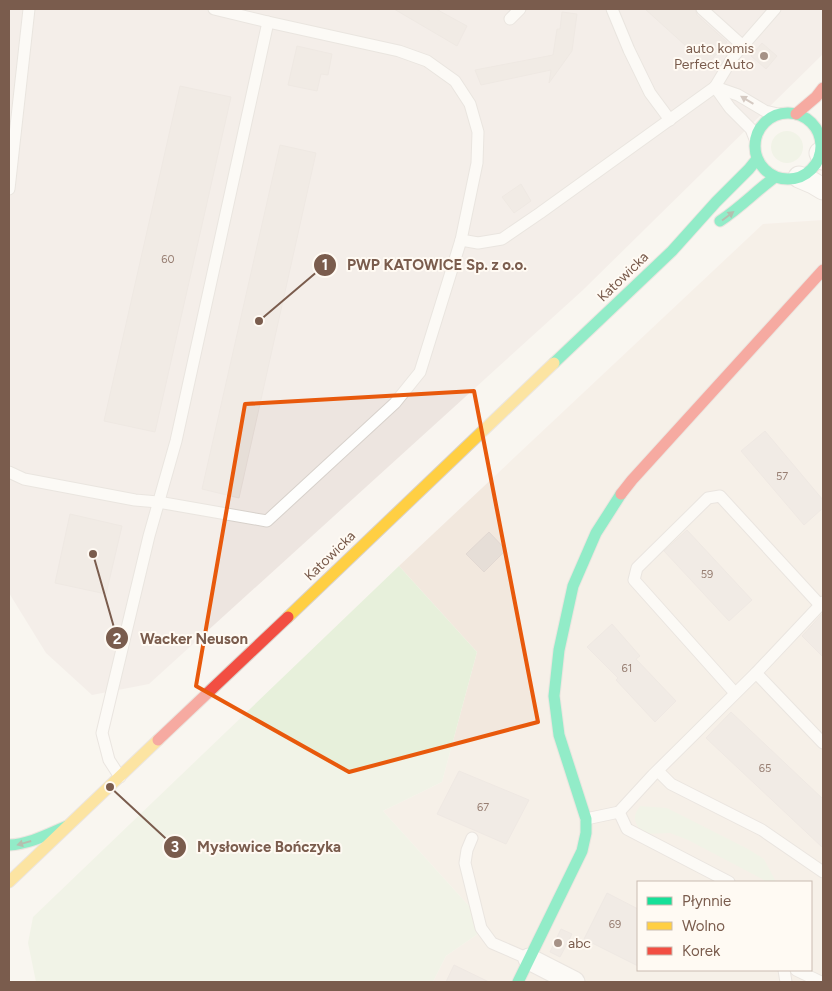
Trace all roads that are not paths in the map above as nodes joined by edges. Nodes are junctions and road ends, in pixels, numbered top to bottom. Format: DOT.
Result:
graph roads {
  1 [pos="29,9"];
  2 [pos="214,9"];
  3 [pos="520,9"];
  4 [pos="612,9"];
  5 [pos="702,9"];
  6 [pos="776,9"];
  7 [pos="510,19"];
  8 [pos="268,22"];
  9 [pos="743,46"];
  10 [pos="716,87"];
  11 [pos="823,88"];
  12 [pos="778,114"];
  13 [pos="796,114"];
  14 [pos="670,120"];
  15 [pos="823,120"];
  16 [pos="818,132"];
  17 [pos="755,139"];
  18 [pos="822,156"];
  19 [pos="757,159"];
  20 [pos="776,177"];
  21 [pos="799,177"];
  22 [pos="9,189"];
  23 [pos="823,189"];
  24 [pos="461,240"];
  25 [pos="672,251"];
  26 [pos="823,270"];
  27 [pos="9,472"];
  28 [pos="158,502"];
  29 [pos="822,603"];
  30 [pos="756,673"];
  31 [pos="735,693"];
  32 [pos="823,743"];
  33 [pos="658,771"];
  34 [pos="120,777"];
  35 [pos="619,812"];
  36 [pos="586,819"];
  37 [pos="70,824"];
  38 [pos="472,838"];
  39 [pos="9,845"];
  40 [pos="823,872"];
  41 [pos="727,881"];
  42 [pos="9,882"];
  43 [pos="529,959"];
  44 [pos="789,973"];
  45 [pos="518,982"];
  46 [pos="574,982"];
  47 [pos="821,982"];
  1 -- 22 [label="lane"];
  2 -- 8 [label="lane"];
  3 -- 7 [label="lane"];
  4 -- 14 [label="lane"];
  5 -- 9 [label="lane"];
  6 -- 9 [label="lane"];
  8 -- 24 [label="lane"];
  8 -- 28 [label="lane"];
  9 -- 10 [label="lane"];
  12 -- 10 [label="lane, one-way"];
  10 -- 14 [label="lane"];
  10 -- 17 [label="lane"];
  11 -- 13 [label="main road"];
  12 -- 13 [label="main road"];
  12 -- 17 [label="main road"];
  13 -- 16 [label="main road"];
  14 -- 24 [label="lane"];
  15 -- 16 [label="main road"];
  16 -- 18 [label="main road"];
  17 -- 19 [label="main road"];
  18 -- 21 [label="main road"];
  19 -- 20 [label="main road"];
  19 -- 25 [label="main road, Katowicka"];
  20 -- 21 [label="main road"];
  25 -- 20 [label="main road, Katowicka, one-way"];
  21 -- 23 [label="street"];
  24 -- 28 [label="lane"];
  25 -- 34 [label="main road, Katowicka"];
  26 -- 36 [label="main road"];
  27 -- 28 [label="lane"];
  28 -- 34 [label="lane"];
  29 -- 30 [label="lane"];
  29 -- 31 [label="lane"];
  30 -- 31 [label="lane"];
  30 -- 32 [label="lane"];
  31 -- 33 [label="lane"];
  33 -- 35 [label="lane"];
  33 -- 40 [label="lane"];
  34 -- 37 [label="main road, Katowicka"];
  35 -- 36 [label="lane"];
  35 -- 41 [label="lane"];
  36 -- 43 [label="main road"];
  37 -- 39 [label="main road, one-way"];
  37 -- 42 [label="main road, Katowicka"];
  38 -- 43 [label="lane"];
  43 -- 45 [label="main road"];
  43 -- 46 [label="street"];
  44 -- 47 [label="lane"];
}
